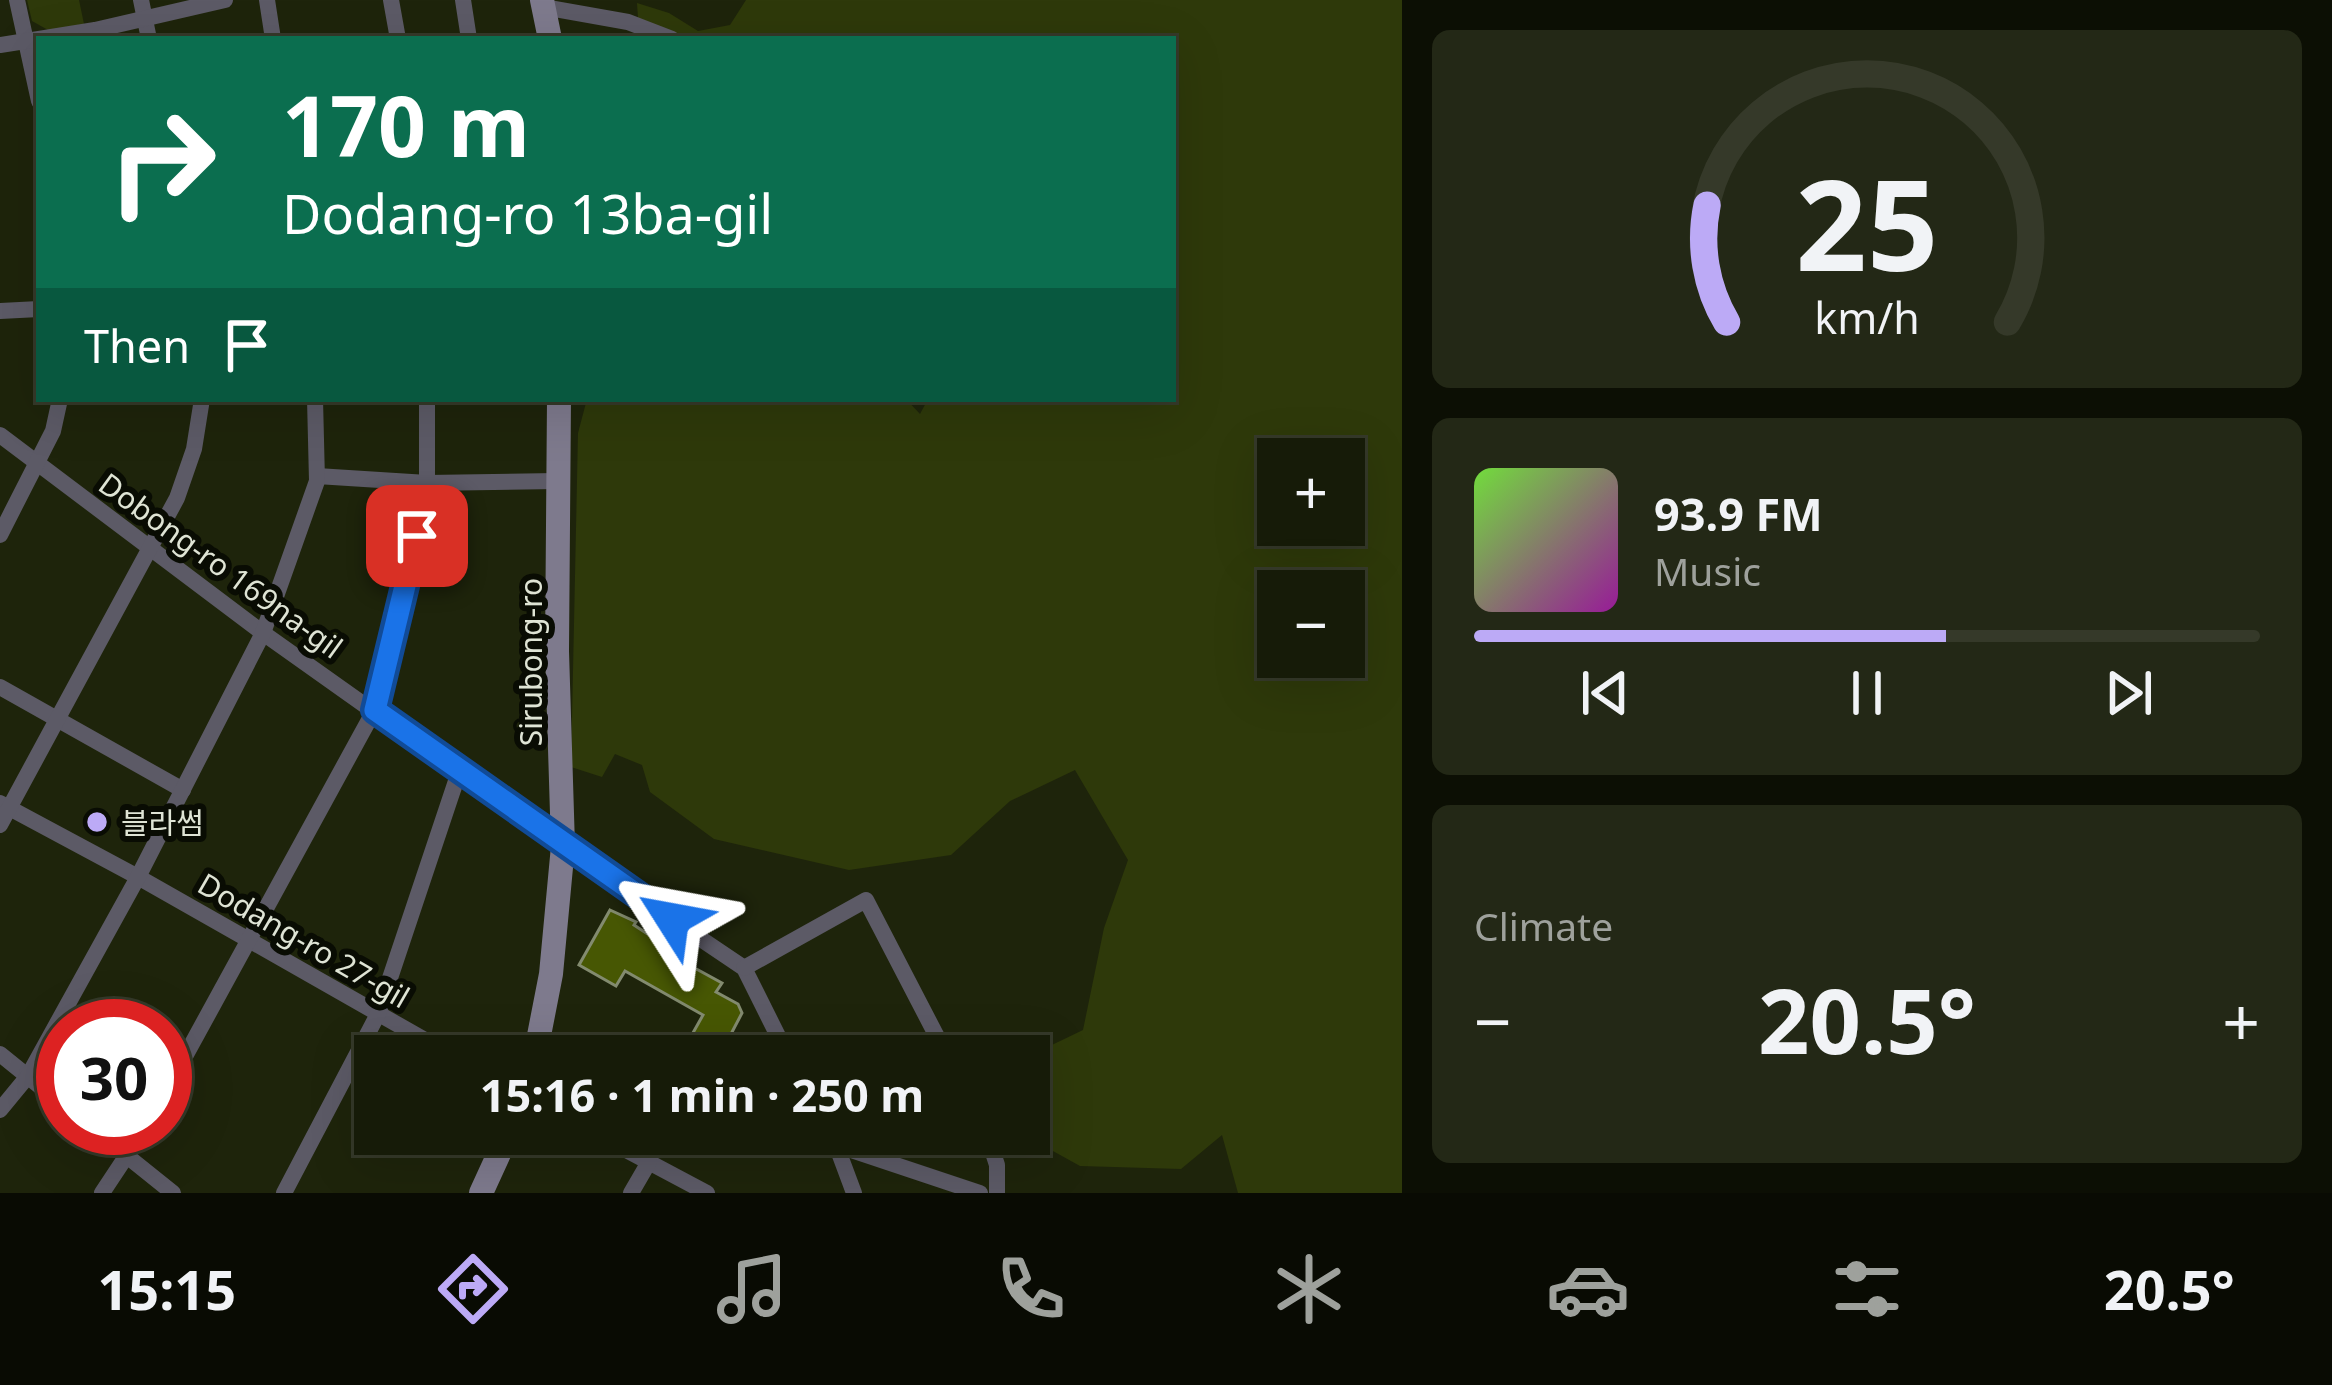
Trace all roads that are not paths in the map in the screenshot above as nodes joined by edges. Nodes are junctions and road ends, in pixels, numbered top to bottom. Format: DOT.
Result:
graph roads {
  1 [pos="17,0"];
  2 [pos="226,0"];
  3 [pos="267,0"];
  4 [pos="391,0"];
  5 [pos="463,0"];
  6 [pos="543,4"];
  7 [pos="143,9"];
  8 [pos="44,36"];
  9 [pos="273,36"];
  10 [pos="397,36"];
  11 [pos="469,36"];
  12 [pos="549,36"];
  13 [pos="664,36"];
  14 [pos="36,38"];
  15 [pos="26,41"];
  16 [pos="0,45"];
  17 [pos="36,87"];
  18 [pos="36,309"];
  19 [pos="0,311"];
  20 [pos="59,402"];
  21 [pos="202,402"];
  22 [pos="315,402"];
  23 [pos="427,402"];
  24 [pos="559,402"];
  25 [pos="0,435"];
  26 [pos="38,463"];
  27 [pos="317,476"];
  28 [pos="557,481"];
  29 [pos="427,483"];
  30 [pos="0,535"];
  31 [pos="152,550"];
  32 [pos="263,633"];
  33 [pos="0,687"];
  34 [pos="375,710"];
  35 [pos="58,721"];
  36 [pos="459,772"];
  37 [pos="183,790"];
  38 [pos="4,813"];
  39 [pos="563,846"];
  40 [pos="139,877"];
  41 [pos="251,941"];
  42 [pos="744,968"];
  43 [pos="378,1014"];
  44 [pos="416,1035"];
  45 [pos="539,1035"];
  46 [pos="778,1035"];
  47 [pos="936,1035"];
  48 [pos="192,1045"];
  49 [pos="0,1054"];
  50 [pos="28,1076"];
  51 [pos="36,1083"];
  52 [pos="0,1110"];
  53 [pos="126,1155"];
  54 [pos="498,1155"];
  55 [pos="636,1155"];
  56 [pos="841,1155"];
  57 [pos="877,1155"];
  58 [pos="994,1155"];
  59 [pos="129,1157"];
  60 [pos="649,1162"];
  61 [pos="102,1193"];
  62 [pos="173,1193"];
  63 [pos="284,1193"];
  64 [pos="481,1193"];
  65 [pos="631,1193"];
  66 [pos="707,1193"];
  67 [pos="854,1193"];
  68 [pos="980,1193"];
  69 [pos="998,1193"];
  1 -- 15 [label="street"];
  2 -- 7 [label="street"];
  3 -- 9 [label="street"];
  4 -- 10 [label="street"];
  5 -- 11 [label="street"];
  6 -- 12 [label="street"];
  6 -- 13 [label="street"];
  7 -- 8 [label="street"];
  14 -- 15 [label="street"];
  15 -- 16 [label="street"];
  15 -- 17 [label="street"];
  18 -- 19 [label="street"];
  20 -- 26 [label="street"];
  21 -- 31 [label="street"];
  22 -- 27 [label="street"];
  23 -- 29 [label="street"];
  24 -- 28 [label="street, Sirubong-ro"];
  25 -- 26 [label="street, Dobong-ro 169na-gil"];
  26 -- 30 [label="street"];
  26 -- 31 [label="street, Dobong-ro 169na-gil"];
  27 -- 29 [label="street"];
  27 -- 32 [label="street"];
  28 -- 29 [label="street"];
  28 -- 39 [label="street, Sirubong-ro"];
  29 -- 34 [label="street"];
  31 -- 32 [label="street, Dobong-ro 169na-gil"];
  31 -- 35 [label="street"];
  32 -- 34 [label="street, Dobong-ro 169na-gil"];
  32 -- 37 [label="street"];
  33 -- 35 [label="street"];
  34 -- 36 [label="street, Dobong-ro 169na-gil"];
  34 -- 41 [label="street"];
  35 -- 37 [label="street"];
  35 -- 38 [label="street"];
  36 -- 39 [label="street, Dobong-ro 169na-gil"];
  36 -- 43 [label="street"];
  37 -- 40 [label="street"];
  38 -- 40 [label="street, Dodang-ro 27-gil"];
  39 -- 42 [label="street, Dobong-ro 169na-gil"];
  39 -- 45 [label="street, Sirubong-ro"];
  40 -- 41 [label="street, Dodang-ro 27-gil"];
  40 -- 50 [label="street"];
  41 -- 43 [label="street, Dodang-ro 27-gil"];
  41 -- 48 [label="street"];
  42 -- 46 [label="street, Dobong-ro 169na-gil"];
  42 -- 47 [label="street"];
  43 -- 44 [label="street, Dodang-ro 27-gil"];
  43 -- 63 [label="street"];
  49 -- 50 [label="street"];
  50 -- 51 [label="street"];
  50 -- 52 [label="street"];
  53 -- 59 [label="street"];
  54 -- 64 [label="street"];
  55 -- 60 [label="street"];
  56 -- 67 [label="street"];
  57 -- 68 [label="street"];
  58 -- 69 [label="street"];
  59 -- 61 [label="street"];
  59 -- 62 [label="street"];
  60 -- 65 [label="street"];
  60 -- 66 [label="street"];
}
